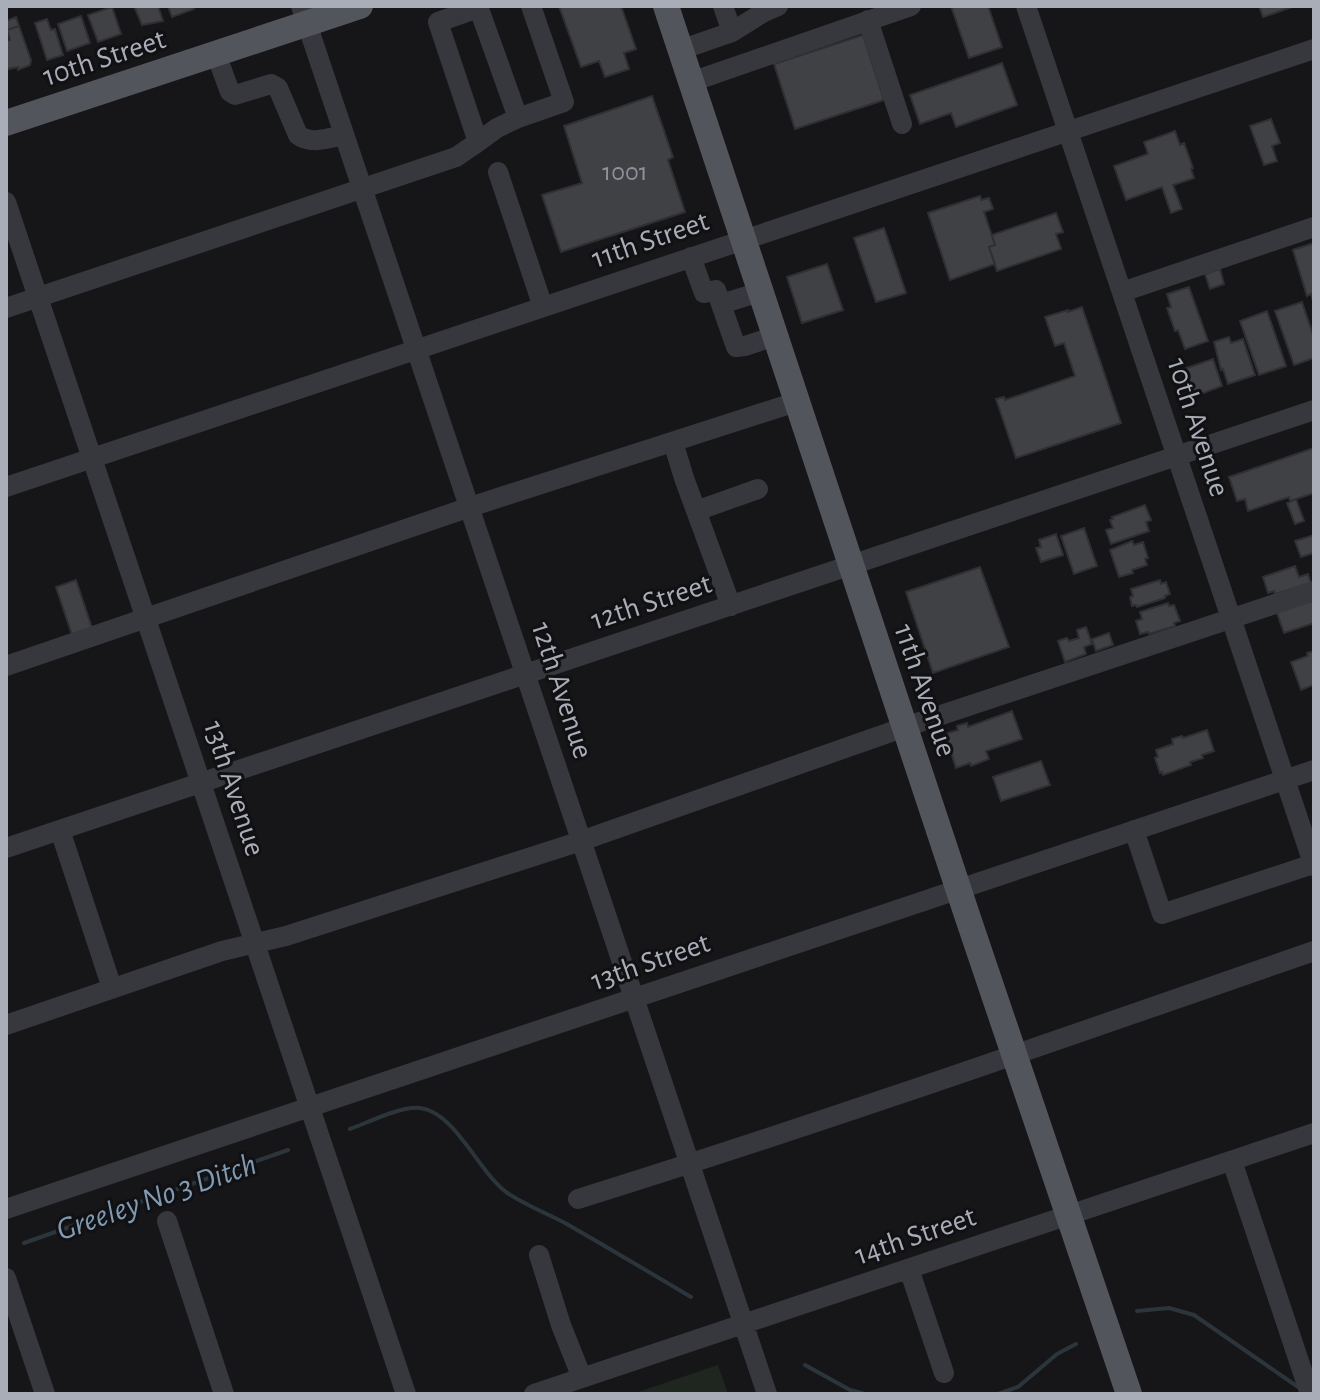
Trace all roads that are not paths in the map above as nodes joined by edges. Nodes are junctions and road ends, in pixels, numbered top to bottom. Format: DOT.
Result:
graph roads {
  1 [pos="360,6"];
  2 [pos="531,6"];
  3 [pos="666,6"];
  4 [pos="723,6"];
  5 [pos="911,6"];
  6 [pos="1026,6"];
  7 [pos="478,7"];
  8 [pos="773,7"];
  9 [pos="304,15"];
  10 [pos="868,20"];
  11 [pos="732,32"];
  12 [pos="1314,49"];
  13 [pos="680,50"];
  14 [pos="216,54"];
  15 [pos="691,82"];
  16 [pos="518,118"];
  17 [pos="6,123"];
  18 [pos="902,124"];
  19 [pos="1068,131"];
  20 [pos="344,135"];
  21 [pos="478,142"];
  22 [pos="498,172"];
  23 [pos="363,190"];
  24 [pos="6,202"];
  25 [pos="1314,227"];
  26 [pos="742,240"];
  27 [pos="691,257"];
  28 [pos="760,292"];
  29 [pos="1122,292"];
  30 [pos="38,297"];
  31 [pos="721,304"];
  32 [pos="543,307"];
  33 [pos="6,308"];
  34 [pos="775,336"];
  35 [pos="416,348"];
  36 [pos="796,402"];
  37 [pos="1314,410"];
  38 [pos="673,442"];
  39 [pos="1177,455"];
  40 [pos="92,458"];
  41 [pos="6,487"];
  42 [pos="758,489"];
  43 [pos="470,507"];
  44 [pos="696,511"];
  45 [pos="851,566"];
  46 [pos="1314,591"];
  47 [pos="731,606"];
  48 [pos="146,618"];
  49 [pos="1231,619"];
  50 [pos="6,666"];
  51 [pos="526,674"];
  52 [pos="905,727"];
  53 [pos="1314,770"];
  54 [pos="1285,779"];
  55 [pos="201,782"];
  56 [pos="60,830"];
  57 [pos="1134,830"];
  58 [pos="581,841"];
  59 [pos="6,848"];
  60 [pos="1314,865"];
  61 [pos="959,889"];
  62 [pos="255,944"];
  63 [pos="1314,951"];
  64 [pos="112,988"];
  65 [pos="634,998"];
  66 [pos="6,1025"];
  67 [pos="1015,1055"];
  68 [pos="310,1107"];
  69 [pos="1314,1133"];
  70 [pos="1232,1161"];
  71 [pos="690,1164"];
  72 [pos="578,1199"];
  73 [pos="6,1209"];
  74 [pos="1070,1215"];
  75 [pos="167,1221"];
  76 [pos="539,1255"];
  77 [pos="909,1269"];
  78 [pos="6,1278"];
  79 [pos="743,1324"];
  80 [pos="944,1373"];
  81 [pos="582,1378"];
  82 [pos="1309,1391"];
  83 [pos="45,1394"];
  84 [pos="224,1394"];
  85 [pos="406,1394"];
  86 [pos="534,1394"];
  87 [pos="767,1394"];
  88 [pos="1129,1394"];
  1 -- 9 [label="main road, 10th Street"];
  2 -- 16 [label="street"];
  3 -- 13 [label="main road, 11th Avenue"];
  4 -- 11 [label="street"];
  5 -- 10 [label="street"];
  6 -- 19 [label="street, 10th Avenue"];
  7 -- 16 [label="street"];
  7 -- 21 [label="street"];
  8 -- 11 [label="street"];
  9 -- 14 [label="main road, 10th Street"];
  9 -- 20 [label="street, 12th Avenue"];
  10 -- 15 [label="street"];
  10 -- 18 [label="street"];
  11 -- 13 [label="street"];
  12 -- 19 [label="street, 11th Street"];
  13 -- 15 [label="main road, 11th Avenue"];
  14 -- 17 [label="main road, 10th Street"];
  14 -- 20 [label="street"];
  15 -- 26 [label="main road, 11th Avenue"];
  16 -- 21 [label="street"];
  19 -- 26 [label="street, 11th Street"];
  19 -- 29 [label="street, 10th Avenue"];
  20 -- 23 [label="street, 12th Avenue"];
  21 -- 23 [label="street"];
  22 -- 32 [label="street"];
  23 -- 30 [label="street"];
  23 -- 35 [label="street, 12th Avenue"];
  24 -- 30 [label="street, 13th Avenue"];
  25 -- 29 [label="street"];
  26 -- 27 [label="street, 11th Street"];
  26 -- 28 [label="main road, 11th Avenue"];
  27 -- 31 [label="street"];
  27 -- 32 [label="street, 11th Street"];
  28 -- 31 [label="street"];
  28 -- 34 [label="main road, 11th Avenue"];
  29 -- 39 [label="street, 10th Avenue"];
  30 -- 33 [label="street"];
  30 -- 40 [label="street, 13th Avenue"];
  31 -- 34 [label="street"];
  32 -- 35 [label="street, 11th Street"];
  34 -- 36 [label="main road, 11th Avenue"];
  35 -- 40 [label="street, 11th Street"];
  35 -- 43 [label="street, 12th Avenue"];
  36 -- 38 [label="street"];
  36 -- 45 [label="main road, 11th Avenue"];
  37 -- 39 [label="street, 12th Street"];
  38 -- 43 [label="street"];
  38 -- 44 [label="street"];
  39 -- 45 [label="street, 12th Street"];
  39 -- 49 [label="street, 10th Avenue"];
  40 -- 41 [label="street, 11th Street"];
  40 -- 48 [label="street, 13th Avenue"];
  42 -- 44 [label="street"];
  43 -- 48 [label="street"];
  43 -- 51 [label="street, 12th Avenue"];
  44 -- 47 [label="street"];
  45 -- 47 [label="street, 12th Street"];
  45 -- 52 [label="main road, 11th Avenue"];
  46 -- 49 [label="street"];
  47 -- 51 [label="street, 12th Street"];
  48 -- 50 [label="street"];
  48 -- 55 [label="street, 13th Avenue"];
  49 -- 52 [label="street"];
  49 -- 54 [label="street, 10th Avenue"];
  51 -- 55 [label="street, 12th Street"];
  51 -- 58 [label="street, 12th Avenue"];
  52 -- 58 [label="street"];
  52 -- 61 [label="main road, 11th Avenue"];
  53 -- 54 [label="street, 13th Street"];
  54 -- 57 [label="street, 13th Street"];
  54 -- 60 [label="street, 10th Avenue"];
  55 -- 56 [label="street, 12th Street"];
  55 -- 62 [label="street, 13th Avenue"];
  56 -- 59 [label="street, 12th Street"];
  56 -- 64 [label="street"];
  57 -- 60 [label="street"];
  57 -- 61 [label="street, 13th Street"];
  58 -- 62 [label="street"];
  58 -- 65 [label="street, 12th Avenue"];
  61 -- 65 [label="street, 13th Street"];
  61 -- 67 [label="main road, 11th Avenue"];
  62 -- 64 [label="street"];
  62 -- 68 [label="street, 13th Avenue"];
  63 -- 67 [label="street"];
  64 -- 66 [label="street"];
  65 -- 68 [label="street, 13th Street"];
  65 -- 71 [label="street, 12th Avenue"];
  67 -- 71 [label="street"];
  67 -- 74 [label="main road, 11th Avenue"];
  68 -- 73 [label="street, 13th Street"];
  68 -- 85 [label="street, 13th Avenue"];
  69 -- 70 [label="street, 14th Street"];
  70 -- 74 [label="street, 14th Street"];
  70 -- 82 [label="street"];
  71 -- 72 [label="street"];
  71 -- 79 [label="street, 12th Avenue"];
  74 -- 77 [label="street, 14th Street"];
  74 -- 88 [label="main road, 11th Avenue"];
  75 -- 84 [label="street"];
  76 -- 81 [label="street"];
  77 -- 79 [label="street, 14th Street"];
  77 -- 80 [label="street"];
  78 -- 83 [label="street"];
  79 -- 81 [label="street, 14th Street"];
  79 -- 87 [label="street, 12th Avenue"];
  81 -- 86 [label="street, 14th Street"];
}
